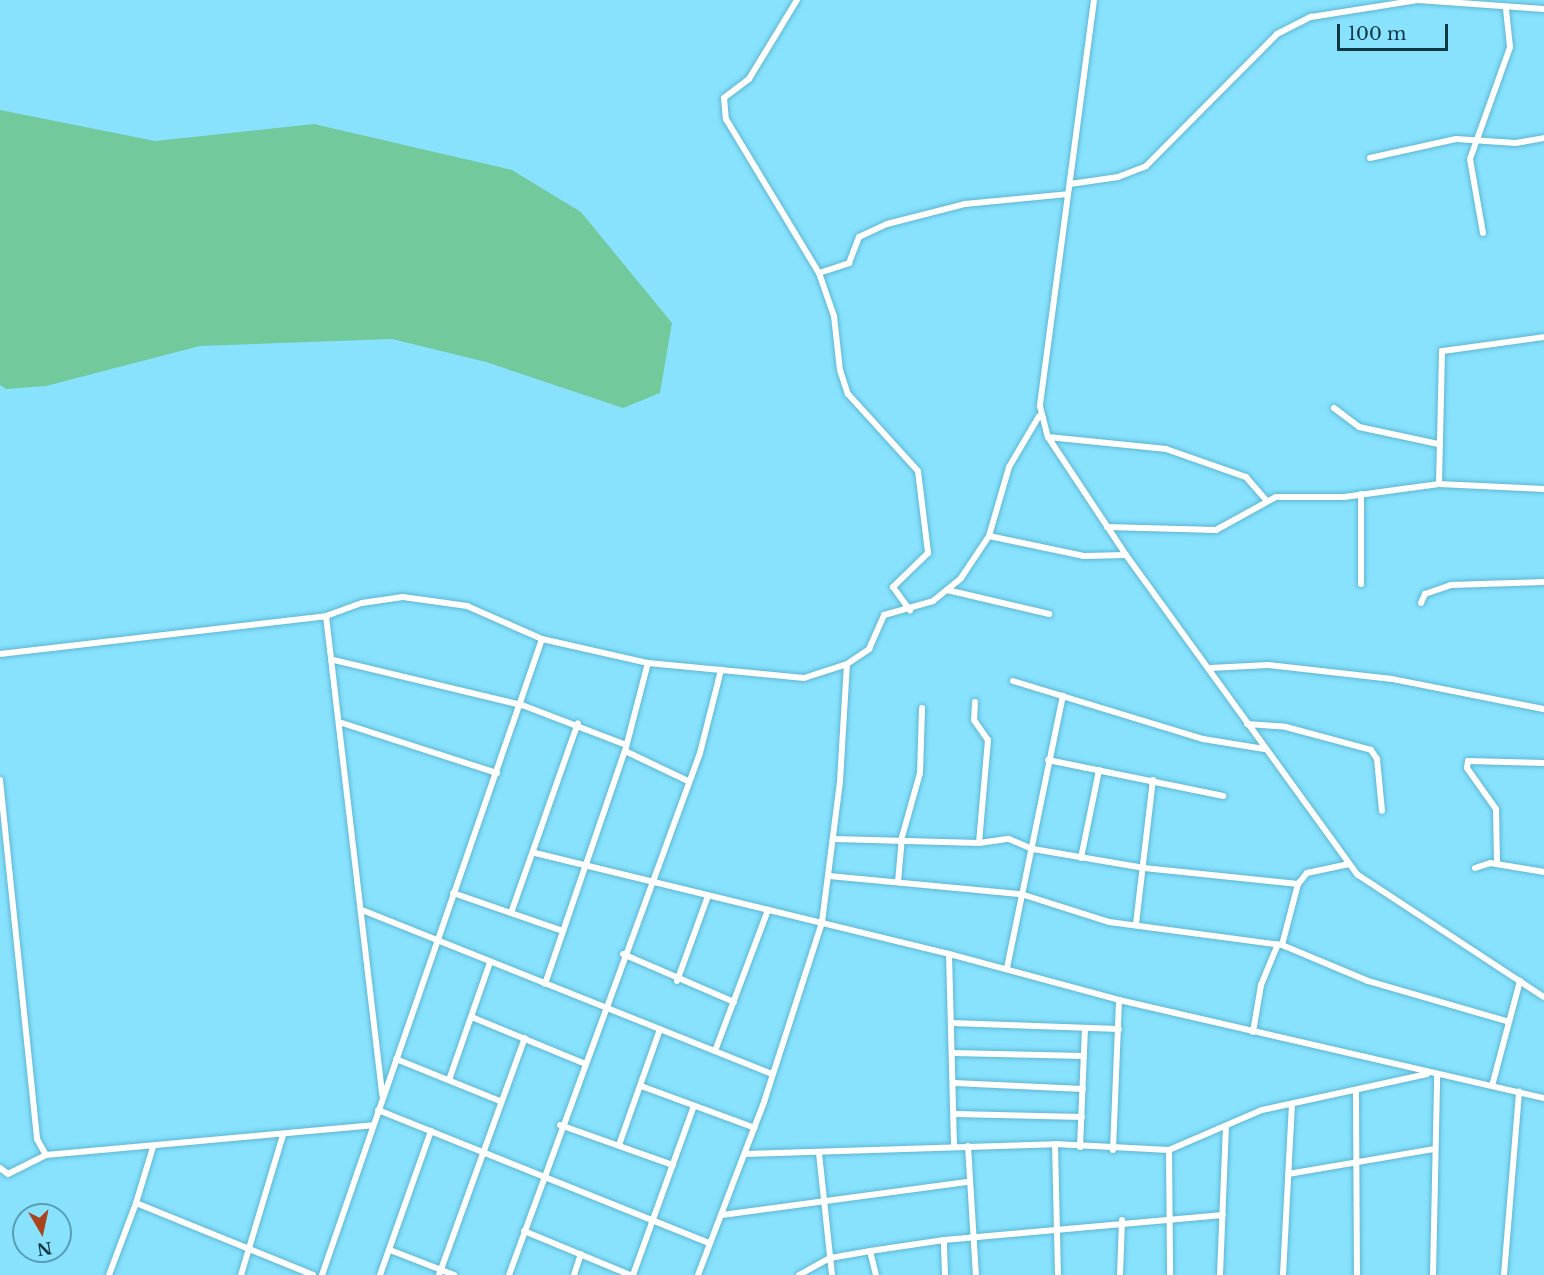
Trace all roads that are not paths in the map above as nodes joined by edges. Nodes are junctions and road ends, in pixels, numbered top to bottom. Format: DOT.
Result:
graph roads {
  1 [pos="797,0"];
  2 [pos="1094,0"];
  3 [pos="1506,9"];
  4 [pos="1544,9"];
  5 [pos="1473,138"];
  6 [pos="1544,138"];
  7 [pos="1370,158"];
  8 [pos="1070,184"];
  9 [pos="1068,194"];
  10 [pos="1483,233"];
  11 [pos="819,273"];
  12 [pos="1544,337"];
  13 [pos="1334,408"];
  14 [pos="1039,416"];
  15 [pos="1048,436"];
  16 [pos="1438,444"];
  17 [pos="1439,484"];
  18 [pos="1544,489"];
  19 [pos="1361,494"];
  20 [pos="1265,499"];
  21 [pos="1107,527"];
  22 [pos="989,536"];
  23 [pos="1126,555"];
  24 [pos="1544,582"];
  25 [pos="1361,585"];
  26 [pos="947,590"];
  27 [pos="1421,603"];
  28 [pos="910,610"];
  29 [pos="1049,614"];
  30 [pos="326,616"];
  31 [pos="542,639"];
  32 [pos="0,654"];
  33 [pos="334,660"];
  34 [pos="648,663"];
  35 [pos="847,664"];
  36 [pos="1210,668"];
  37 [pos="721,670"];
  38 [pos="1012,681"];
  39 [pos="1063,696"];
  40 [pos="975,702"];
  41 [pos="522,705"];
  42 [pos="922,708"];
  43 [pos="1544,709"];
  44 [pos="342,723"];
  45 [pos="578,723"];
  46 [pos="1247,724"];
  47 [pos="626,748"];
  48 [pos="1264,750"];
  49 [pos="1048,760"];
  50 [pos="1544,762"];
  51 [pos="1099,770"];
  52 [pos="497,773"];
  53 [pos="0,780"];
  54 [pos="686,780"];
  55 [pos="1153,780"];
  56 [pos="1223,796"];
  57 [pos="1382,811"];
  58 [pos="902,837"];
  59 [pos="834,839"];
  60 [pos="979,843"];
  61 [pos="1033,849"];
  62 [pos="535,852"];
  63 [pos="1081,858"];
  64 [pos="1349,864"];
  65 [pos="1497,864"];
  66 [pos="586,868"];
  67 [pos="1144,868"];
  68 [pos="1475,868"];
  69 [pos="1544,872"];
  70 [pos="829,876"];
  71 [pos="649,882"];
  72 [pos="898,882"];
  73 [pos="1298,884"];
  74 [pos="453,894"];
  75 [pos="1021,894"];
  76 [pos="708,896"];
  77 [pos="362,910"];
  78 [pos="768,910"];
  79 [pos="511,914"];
  80 [pos="822,922"];
  81 [pos="1136,924"];
  82 [pos="563,931"];
  83 [pos="437,940"];
  84 [pos="1280,945"];
  85 [pos="622,954"];
  86 [pos="949,954"];
  87 [pos="490,962"];
  88 [pos="1007,968"];
  89 [pos="677,981"];
  90 [pos="1520,981"];
  91 [pos="545,984"];
  92 [pos="1544,997"];
  93 [pos="1119,1000"];
  94 [pos="734,1002"];
  95 [pos="603,1007"];
  96 [pos="474,1018"];
  97 [pos="1507,1021"];
  98 [pos="952,1023"];
  99 [pos="1085,1028"];
  100 [pos="660,1029"];
  101 [pos="1119,1029"];
  102 [pos="1253,1032"];
  103 [pos="525,1038"];
  104 [pos="715,1051"];
  105 [pos="953,1053"];
  106 [pos="1084,1056"];
  107 [pos="396,1059"];
  108 [pos="583,1063"];
  109 [pos="771,1074"];
  110 [pos="1427,1074"];
  111 [pos="1437,1076"];
  112 [pos="449,1080"];
  113 [pos="954,1083"];
  114 [pos="641,1086"];
  115 [pos="1492,1086"];
  116 [pos="1083,1089"];
  117 [pos="1519,1092"];
  118 [pos="1356,1093"];
  119 [pos="382,1098"];
  120 [pos="1544,1098"];
  121 [pos="500,1101"];
  122 [pos="1292,1104"];
  123 [pos="694,1106"];
  124 [pos="378,1110"];
  125 [pos="955,1114"];
  126 [pos="1082,1117"];
  127 [pos="373,1125"];
  128 [pos="561,1125"];
  129 [pos="1226,1126"];
  130 [pos="755,1128"];
  131 [pos="431,1131"];
  132 [pos="283,1135"];
  133 [pos="1055,1144"];
  134 [pos="619,1145"];
  135 [pos="954,1146"];
  136 [pos="968,1146"];
  137 [pos="153,1147"];
  138 [pos="1080,1147"];
  139 [pos="1435,1149"];
  140 [pos="1113,1150"];
  141 [pos="1169,1150"];
  142 [pos="481,1152"];
  143 [pos="819,1153"];
  144 [pos="744,1154"];
  145 [pos="46,1155"];
  146 [pos="1358,1158"];
  147 [pos="673,1165"];
  148 [pos="0,1168"];
  149 [pos="1288,1174"];
  150 [pos="542,1176"];
  151 [pos="966,1182"];
  152 [pos="822,1201"];
  153 [pos="136,1203"];
  154 [pos="722,1215"];
  155 [pos="1223,1215"];
  156 [pos="1170,1217"];
  157 [pos="653,1220"];
  158 [pos="1122,1220"];
  159 [pos="1058,1228"];
  160 [pos="524,1231"];
  161 [pos="972,1238"];
  162 [pos="944,1240"];
  163 [pos="709,1243"];
  164 [pos="390,1250"];
  165 [pos="250,1251"];
  166 [pos="870,1251"];
  167 [pos="581,1254"];
  168 [pos="830,1258"];
  169 [pos="440,1272"];
  170 [pos="109,1275"];
  171 [pos="241,1275"];
  172 [pos="313,1275"];
  173 [pos="322,1275"];
  174 [pos="380,1275"];
  175 [pos="454,1275"];
  176 [pos="508,1275"];
  177 [pos="573,1275"];
  178 [pos="632,1275"];
  179 [pos="698,1275"];
  180 [pos="799,1275"];
  181 [pos="832,1275"];
  182 [pos="876,1275"];
  183 [pos="945,1275"];
  184 [pos="976,1275"];
  185 [pos="1058,1275"];
  186 [pos="1120,1275"];
  187 [pos="1170,1275"];
  188 [pos="1220,1275"];
  189 [pos="1283,1275"];
  190 [pos="1357,1275"];
  191 [pos="1432,1275"];
  192 [pos="1503,1275"];
  1 -- 11 [label="street"];
  2 -- 8 [label="street"];
  3 -- 4 [label="street"];
  3 -- 5 [label="street"];
  3 -- 8 [label="street"];
  5 -- 6 [label="street"];
  5 -- 7 [label="street"];
  5 -- 10 [label="street"];
  8 -- 9 [label="street"];
  9 -- 11 [label="street"];
  9 -- 14 [label="street"];
  11 -- 28 [label="street"];
  12 -- 16 [label="street"];
  13 -- 16 [label="street"];
  14 -- 15 [label="street"];
  14 -- 22 [label="street"];
  15 -- 20 [label="street"];
  15 -- 21 [label="street"];
  16 -- 17 [label="street"];
  17 -- 18 [label="street"];
  17 -- 19 [label="street"];
  19 -- 20 [label="street"];
  19 -- 25 [label="street"];
  20 -- 21 [label="street"];
  21 -- 23 [label="street"];
  22 -- 23 [label="street"];
  22 -- 26 [label="street"];
  23 -- 36 [label="street"];
  24 -- 27 [label="street"];
  26 -- 28 [label="street"];
  26 -- 29 [label="street"];
  28 -- 35 [label="street"];
  30 -- 31 [label="street"];
  30 -- 32 [label="street"];
  30 -- 33 [label="street"];
  31 -- 34 [label="street"];
  31 -- 41 [label="street"];
  33 -- 41 [label="street"];
  33 -- 44 [label="street"];
  34 -- 37 [label="street"];
  34 -- 47 [label="street"];
  35 -- 37 [label="street"];
  35 -- 59 [label="street"];
  36 -- 43 [label="street"];
  36 -- 46 [label="street"];
  37 -- 54 [label="street"];
  38 -- 39 [label="street"];
  39 -- 48 [label="street"];
  39 -- 49 [label="street"];
  40 -- 60 [label="street"];
  41 -- 45 [label="street"];
  41 -- 52 [label="street"];
  42 -- 58 [label="street"];
  44 -- 52 [label="street"];
  44 -- 77 [label="street"];
  45 -- 47 [label="street"];
  45 -- 62 [label="street"];
  46 -- 48 [label="street"];
  46 -- 57 [label="street"];
  47 -- 54 [label="street"];
  47 -- 66 [label="street"];
  48 -- 64 [label="street"];
  49 -- 51 [label="street"];
  49 -- 61 [label="street"];
  50 -- 65 [label="street"];
  51 -- 55 [label="street"];
  51 -- 63 [label="street"];
  52 -- 74 [label="street"];
  53 -- 145 [label="street"];
  54 -- 71 [label="street"];
  55 -- 56 [label="street"];
  55 -- 67 [label="street"];
  58 -- 59 [label="street"];
  58 -- 60 [label="street"];
  58 -- 72 [label="street"];
  59 -- 70 [label="street"];
  60 -- 61 [label="street"];
  61 -- 63 [label="street"];
  61 -- 75 [label="street"];
  62 -- 66 [label="street"];
  62 -- 79 [label="street"];
  63 -- 67 [label="street"];
  64 -- 73 [label="street"];
  64 -- 90 [label="street"];
  65 -- 68 [label="street"];
  65 -- 69 [label="street"];
  66 -- 71 [label="street"];
  66 -- 82 [label="street"];
  67 -- 73 [label="street"];
  67 -- 81 [label="street"];
  70 -- 72 [label="street"];
  70 -- 80 [label="street"];
  71 -- 76 [label="street"];
  71 -- 85 [label="street"];
  72 -- 75 [label="street"];
  73 -- 84 [label="street"];
  74 -- 79 [label="street"];
  74 -- 83 [label="street"];
  75 -- 81 [label="street"];
  75 -- 88 [label="street"];
  76 -- 78 [label="street"];
  76 -- 89 [label="street"];
  77 -- 83 [label="street"];
  77 -- 119 [label="street"];
  78 -- 80 [label="street"];
  78 -- 94 [label="street"];
  79 -- 82 [label="street"];
  80 -- 86 [label="street"];
  80 -- 109 [label="street"];
  81 -- 84 [label="street"];
  82 -- 91 [label="street"];
  83 -- 87 [label="street"];
  83 -- 107 [label="street"];
  84 -- 97 [label="street"];
  84 -- 102 [label="street"];
  85 -- 89 [label="street"];
  85 -- 95 [label="street"];
  86 -- 88 [label="street"];
  86 -- 98 [label="street"];
  87 -- 91 [label="street"];
  87 -- 96 [label="street"];
  88 -- 93 [label="street"];
  89 -- 94 [label="street"];
  90 -- 92 [label="street"];
  90 -- 97 [label="street"];
  91 -- 95 [label="street"];
  93 -- 101 [label="street"];
  93 -- 102 [label="street"];
  94 -- 104 [label="street"];
  95 -- 100 [label="street"];
  95 -- 108 [label="street"];
  96 -- 103 [label="street"];
  96 -- 112 [label="street"];
  97 -- 115 [label="street"];
  98 -- 99 [label="street"];
  98 -- 105 [label="street"];
  99 -- 101 [label="street"];
  99 -- 106 [label="street"];
  100 -- 104 [label="street"];
  100 -- 114 [label="street"];
  101 -- 140 [label="street"];
  102 -- 110 [label="street"];
  103 -- 108 [label="street"];
  103 -- 121 [label="street"];
  104 -- 109 [label="street"];
  105 -- 106 [label="street"];
  105 -- 113 [label="street"];
  106 -- 116 [label="street"];
  107 -- 112 [label="street"];
  107 -- 119 [label="street"];
  108 -- 128 [label="street"];
  109 -- 130 [label="street"];
  110 -- 111 [label="street"];
  110 -- 118 [label="street"];
  111 -- 115 [label="street"];
  111 -- 139 [label="street"];
  112 -- 121 [label="street"];
  113 -- 116 [label="street"];
  113 -- 125 [label="street"];
  114 -- 123 [label="street"];
  114 -- 134 [label="street"];
  115 -- 117 [label="street"];
  116 -- 126 [label="street"];
  117 -- 120 [label="street"];
  117 -- 192 [label="street"];
  118 -- 122 [label="street"];
  118 -- 146 [label="street"];
  119 -- 124 [label="street"];
  121 -- 142 [label="street"];
  122 -- 129 [label="street"];
  122 -- 149 [label="street"];
  123 -- 130 [label="street"];
  123 -- 147 [label="street"];
  124 -- 127 [label="street"];
  124 -- 131 [label="street"];
  125 -- 126 [label="street"];
  125 -- 135 [label="street"];
  126 -- 138 [label="street"];
  127 -- 132 [label="street"];
  127 -- 173 [label="street"];
  128 -- 134 [label="street"];
  128 -- 150 [label="street"];
  129 -- 141 [label="street"];
  129 -- 155 [label="street"];
  130 -- 144 [label="street"];
  131 -- 142 [label="street"];
  131 -- 164 [label="street"];
  132 -- 137 [label="street"];
  132 -- 165 [label="street"];
  133 -- 136 [label="street"];
  133 -- 138 [label="street"];
  133 -- 159 [label="street"];
  134 -- 147 [label="street"];
  135 -- 136 [label="street"];
  135 -- 143 [label="street"];
  136 -- 151 [label="street"];
  137 -- 145 [label="street"];
  137 -- 153 [label="street"];
  138 -- 140 [label="street"];
  139 -- 146 [label="street"];
  139 -- 191 [label="street"];
  140 -- 141 [label="street"];
  141 -- 156 [label="street"];
  142 -- 150 [label="street"];
  142 -- 169 [label="street"];
  143 -- 144 [label="street"];
  143 -- 152 [label="street"];
  144 -- 154 [label="street"];
  145 -- 148 [label="street"];
  146 -- 149 [label="street"];
  146 -- 190 [label="street"];
  147 -- 157 [label="street"];
  149 -- 189 [label="street"];
  150 -- 157 [label="street"];
  150 -- 160 [label="street"];
  151 -- 152 [label="street"];
  151 -- 161 [label="street"];
  152 -- 154 [label="street"];
  152 -- 168 [label="street"];
  153 -- 165 [label="street"];
  153 -- 170 [label="street"];
  154 -- 163 [label="street"];
  155 -- 156 [label="street"];
  155 -- 188 [label="street"];
  156 -- 158 [label="street"];
  156 -- 187 [label="street"];
  157 -- 163 [label="street"];
  157 -- 178 [label="street"];
  158 -- 159 [label="street"];
  158 -- 186 [label="street"];
  159 -- 161 [label="street"];
  159 -- 185 [label="street"];
  160 -- 167 [label="street"];
  160 -- 176 [label="street"];
  161 -- 162 [label="street"];
  161 -- 184 [label="street"];
  162 -- 166 [label="street"];
  162 -- 183 [label="street"];
  163 -- 179 [label="street"];
  164 -- 169 [label="street"];
  164 -- 174 [label="street"];
  165 -- 171 [label="street"];
  165 -- 172 [label="street"];
  166 -- 168 [label="street"];
  166 -- 182 [label="street"];
  167 -- 177 [label="street"];
  167 -- 178 [label="street"];
  168 -- 180 [label="street"];
  168 -- 181 [label="street"];
  169 -- 175 [label="street"];
}
